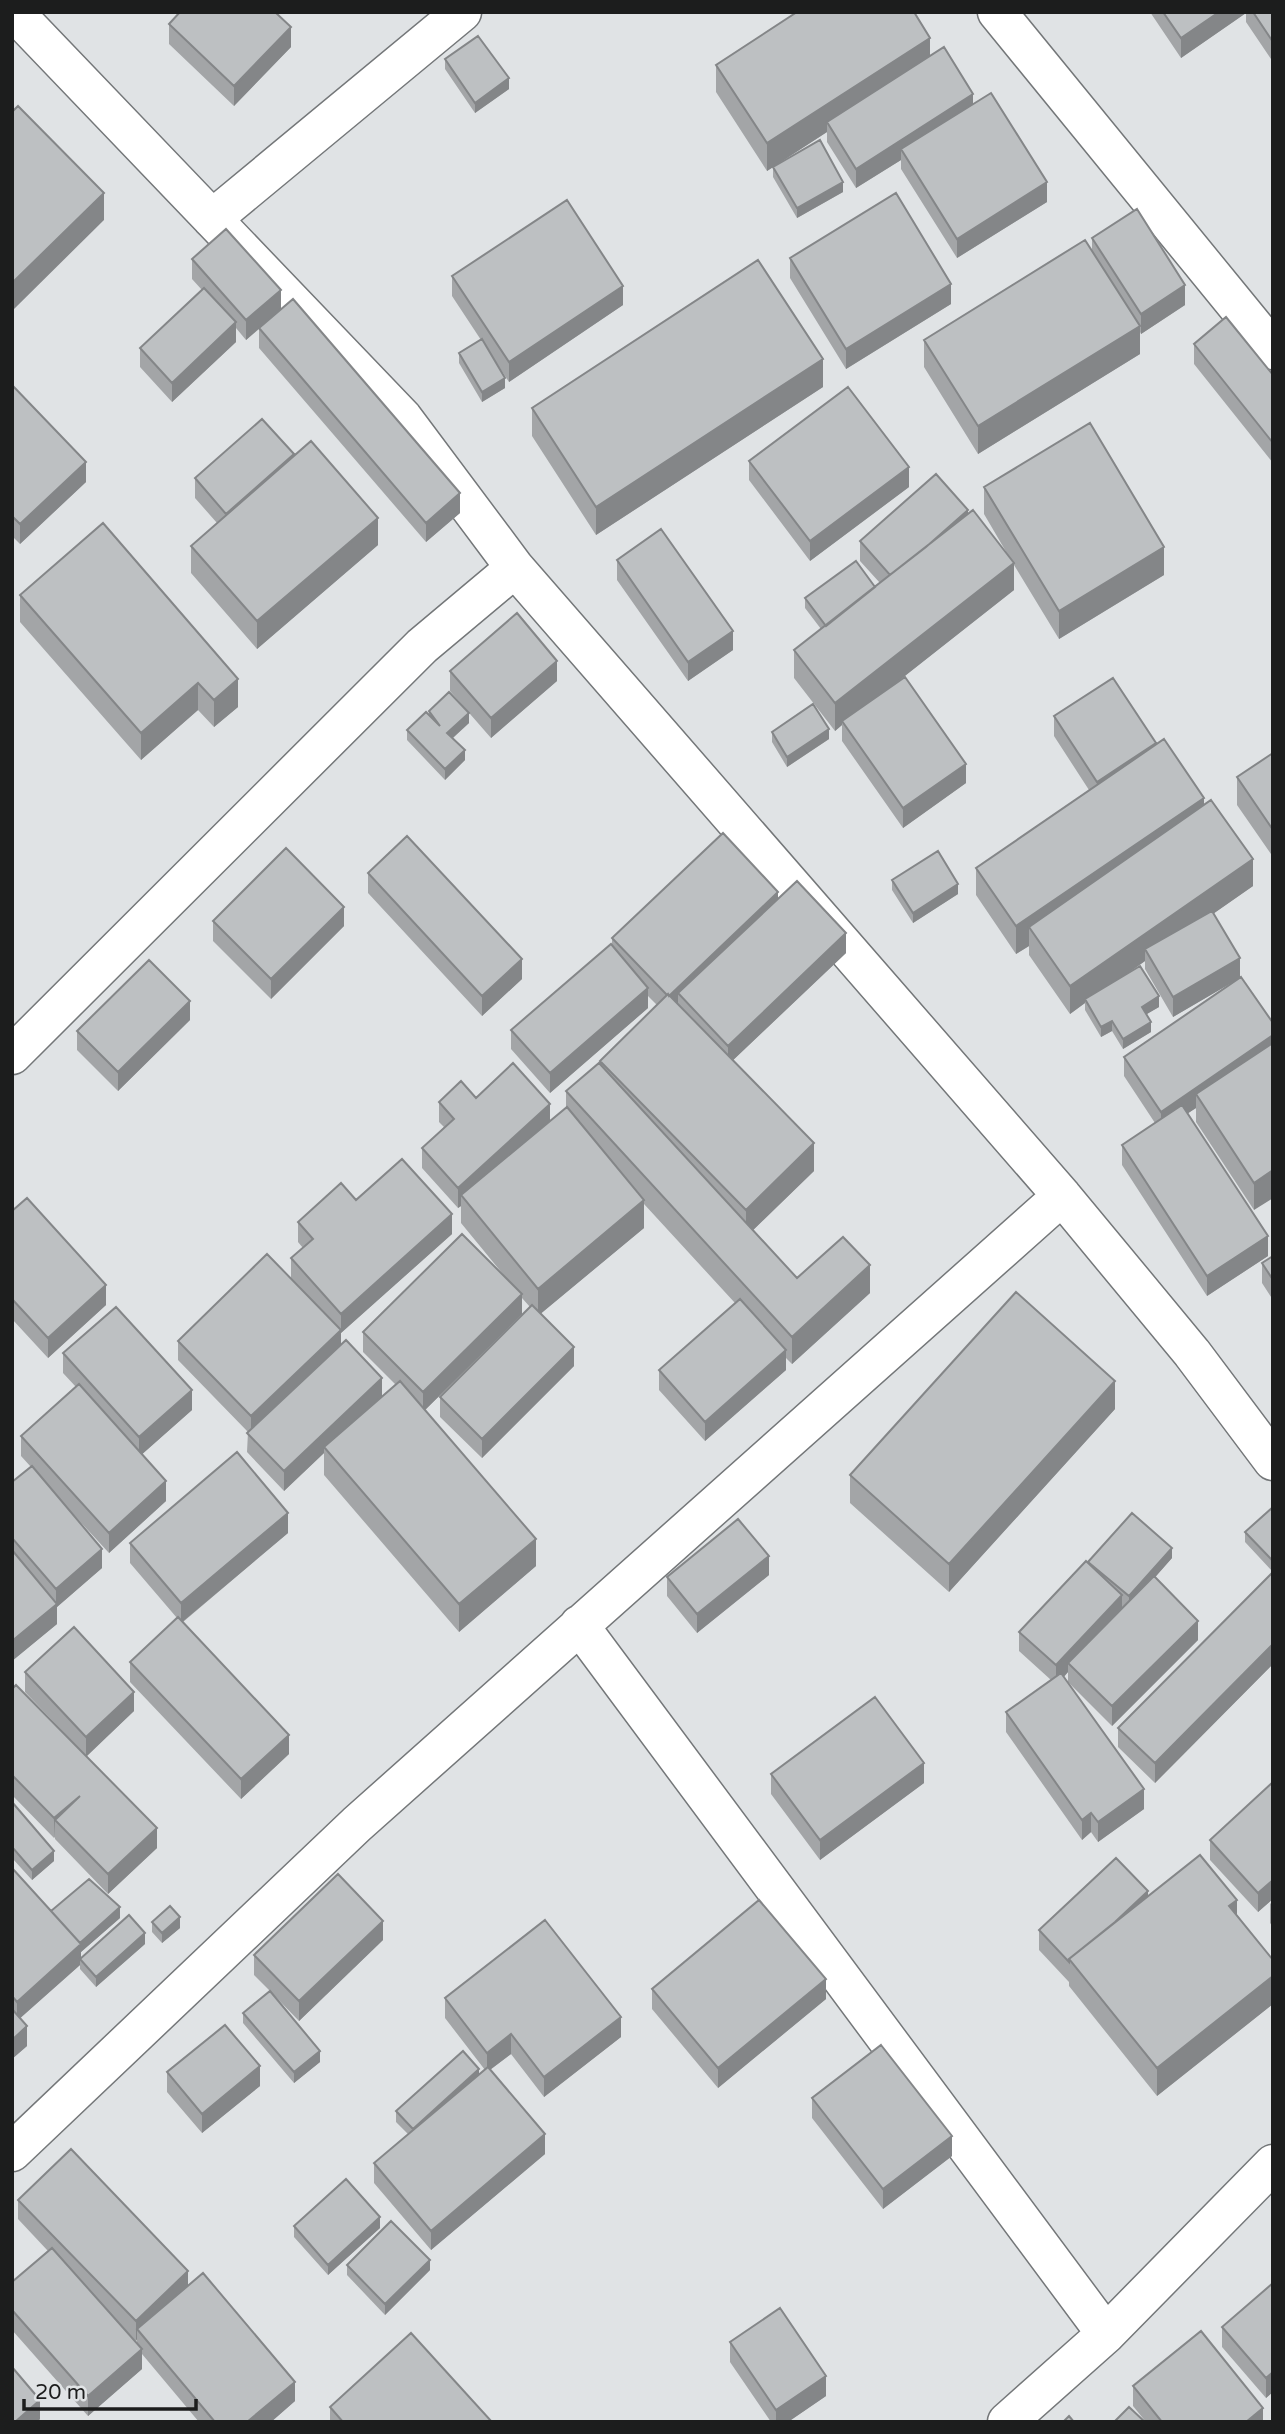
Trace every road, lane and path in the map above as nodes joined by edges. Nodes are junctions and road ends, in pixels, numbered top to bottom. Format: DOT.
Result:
graph roads {
  1 [pos="14,12"];
  2 [pos="462,12"];
  3 [pos="997,12"];
  4 [pos="212,219"];
  5 [pos="1273,351"];
  6 [pos="515,568"];
  7 [pos="12,1055"];
  8 [pos="1062,1196"];
  9 [pos="1273,1461"];
  10 [pos="579,1625"];
  11 [pos="12,2152"];
  12 [pos="1273,2164"];
  13 [pos="1106,2334"];
  14 [pos="1007,2422"];
  1 -- 4 [label="street"];
  2 -- 4 [label="street"];
  3 -- 5 [label="street"];
  4 -- 6 [label="street"];
  6 -- 7 [label="street"];
  6 -- 8 [label="street"];
  8 -- 9 [label="street"];
  8 -- 10 [label="street"];
  10 -- 11 [label="street"];
  10 -- 13 [label="street"];
  12 -- 13 [label="street"];
  13 -- 14 [label="street"];
}
